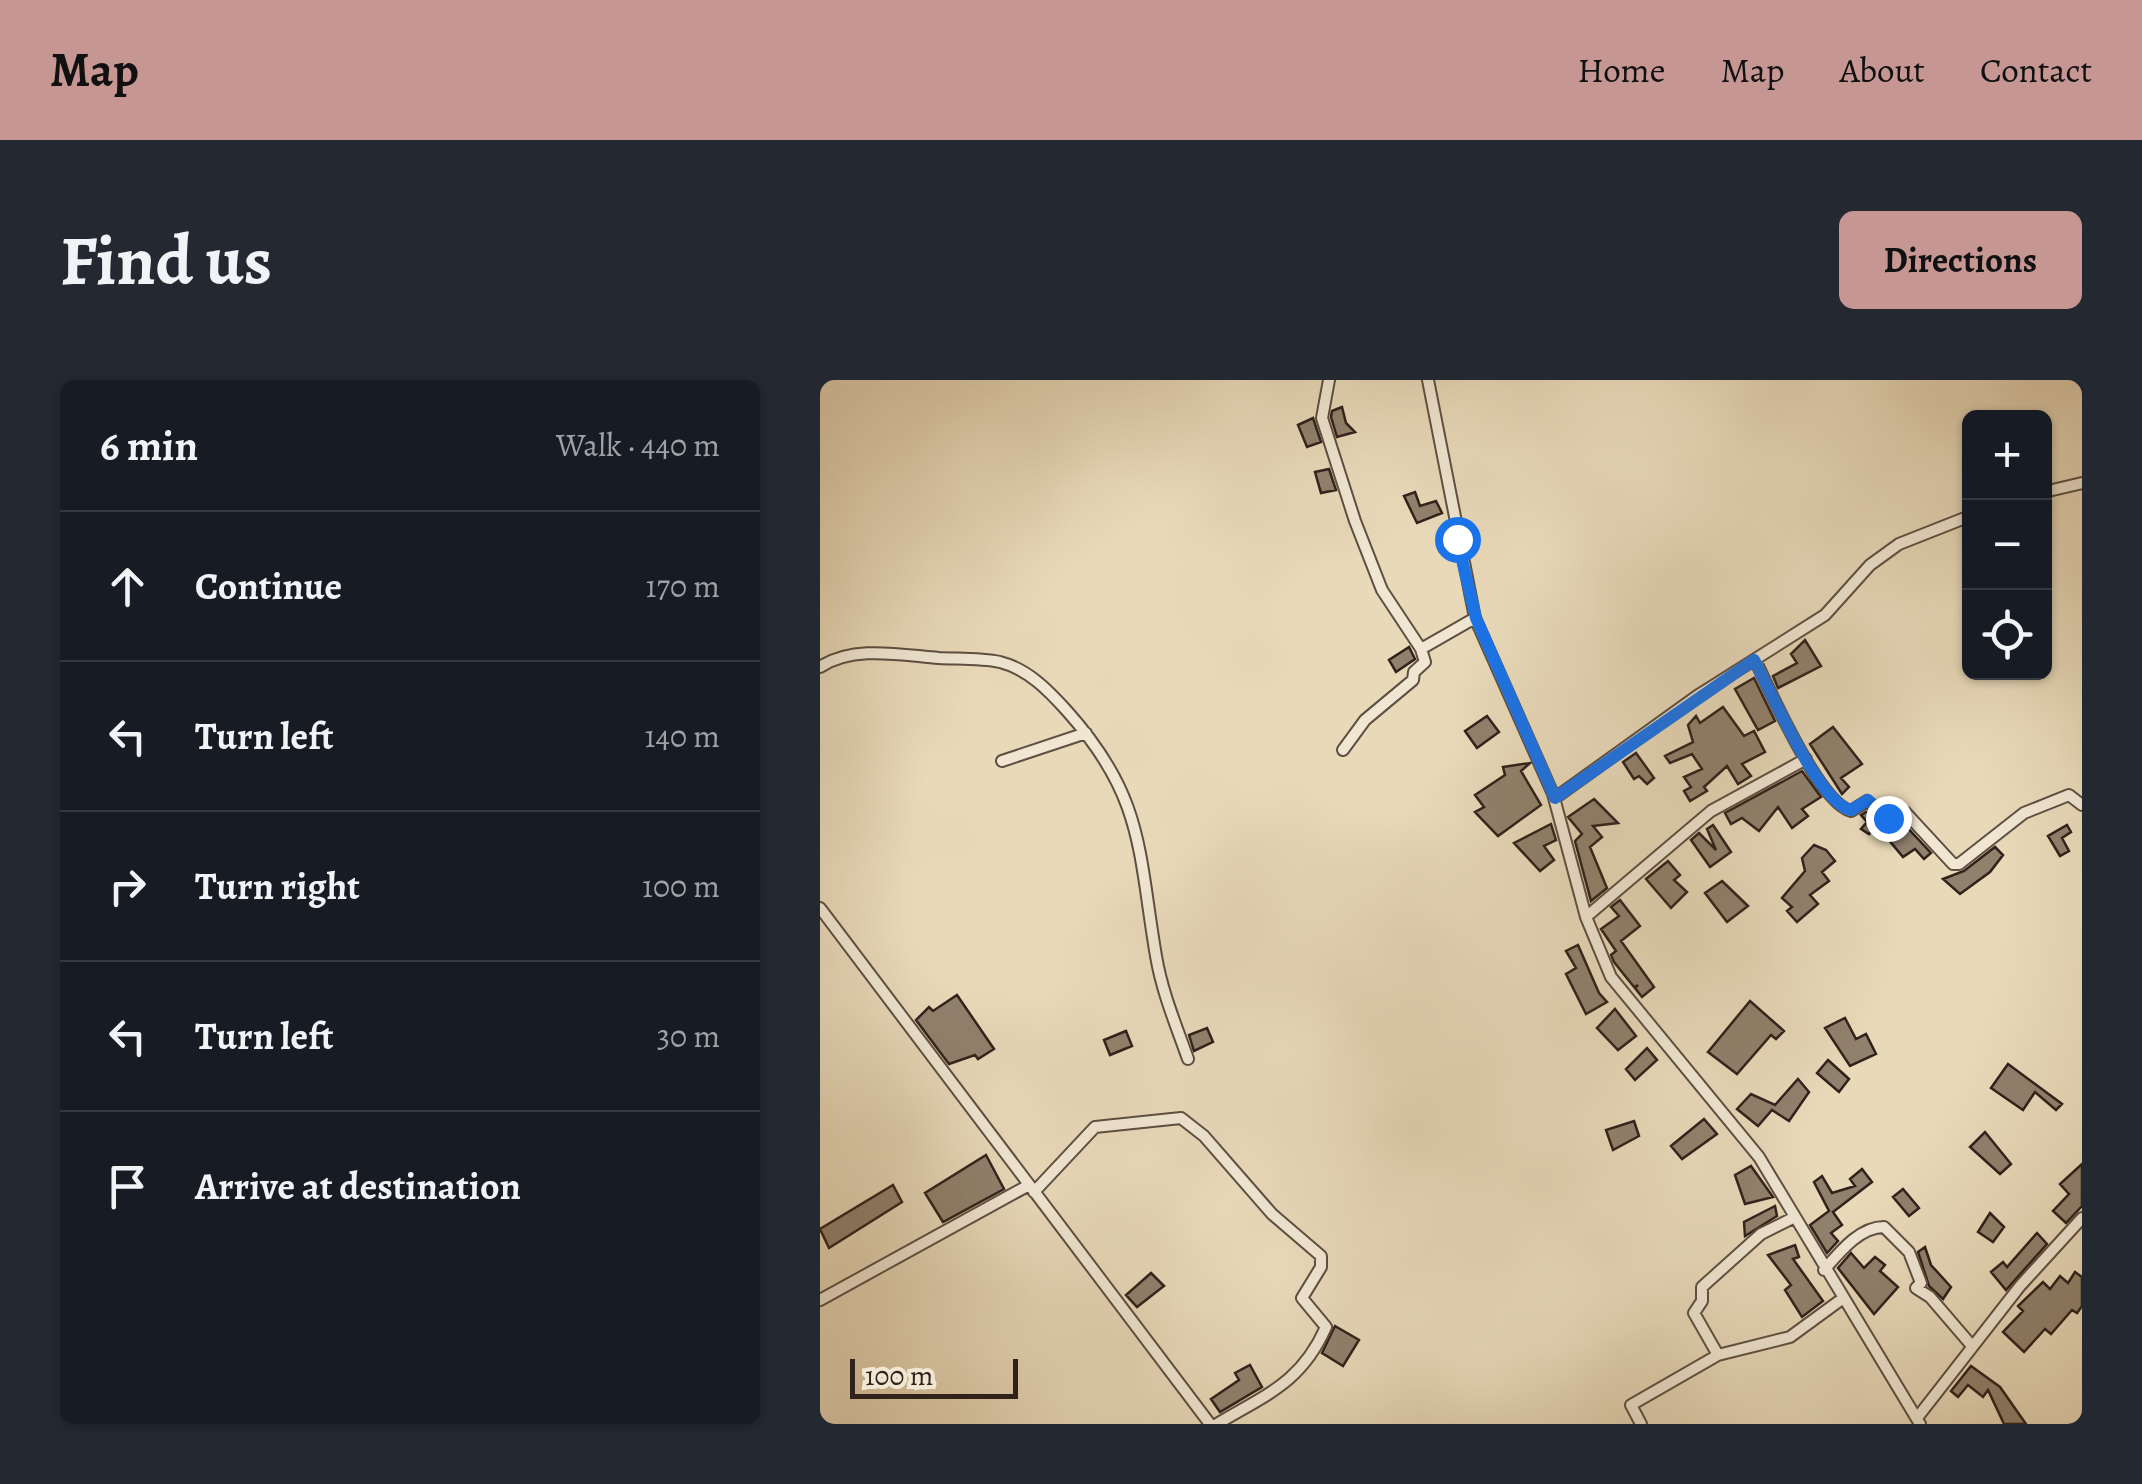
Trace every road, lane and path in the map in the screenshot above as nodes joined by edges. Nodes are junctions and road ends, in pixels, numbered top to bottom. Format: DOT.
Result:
graph roads {
  1 [pos="1329,380"];
  2 [pos="1428,380"];
  3 [pos="2082,483"];
  4 [pos="2052,490"];
  5 [pos="1962,519"];
  6 [pos="1476,618"];
  7 [pos="1421,649"];
  8 [pos="1754,660"];
  9 [pos="820,666"];
  10 [pos="1086,733"];
  11 [pos="1343,750"];
  12 [pos="1806,759"];
  13 [pos="1002,761"];
  14 [pos="1555,798"];
  15 [pos="2082,805"];
  16 [pos="820,908"];
  17 [pos="1586,917"];
  18 [pos="1188,1059"];
  19 [pos="1032,1188"];
  20 [pos="1796,1217"];
  21 [pos="2082,1218"];
  22 [pos="1824,1270"];
  23 [pos="1842,1299"];
  24 [pos="820,1300"];
  25 [pos="1972,1346"];
  26 [pos="1718,1355"];
  27 [pos="1918,1421"];
  28 [pos="1214,1424"];
  29 [pos="1641,1424"];
  1 -- 7 [label="street"];
  2 -- 6 [label="street"];
  3 -- 4 [label="street"];
  5 -- 8 [label="street"];
  6 -- 7 [label="street"];
  6 -- 14 [label="street"];
  7 -- 11 [label="street"];
  8 -- 12 [label="street"];
  8 -- 14 [label="street"];
  9 -- 10 [label="street"];
  10 -- 13 [label="street"];
  10 -- 18 [label="street"];
  12 -- 15 [label="street"];
  12 -- 17 [label="street"];
  14 -- 17 [label="street"];
  16 -- 19 [label="street"];
  17 -- 20 [label="street"];
  19 -- 24 [label="street"];
  19 -- 28 [label="street"];
  19 -- 28 [label="street"];
  20 -- 22 [label="street"];
  20 -- 26 [label="street"];
  21 -- 25 [label="street"];
  22 -- 23 [label="street"];
  22 -- 25 [label="street"];
  23 -- 26 [label="street"];
  23 -- 27 [label="street"];
  25 -- 27 [label="street"];
  26 -- 29 [label="street"];
}
